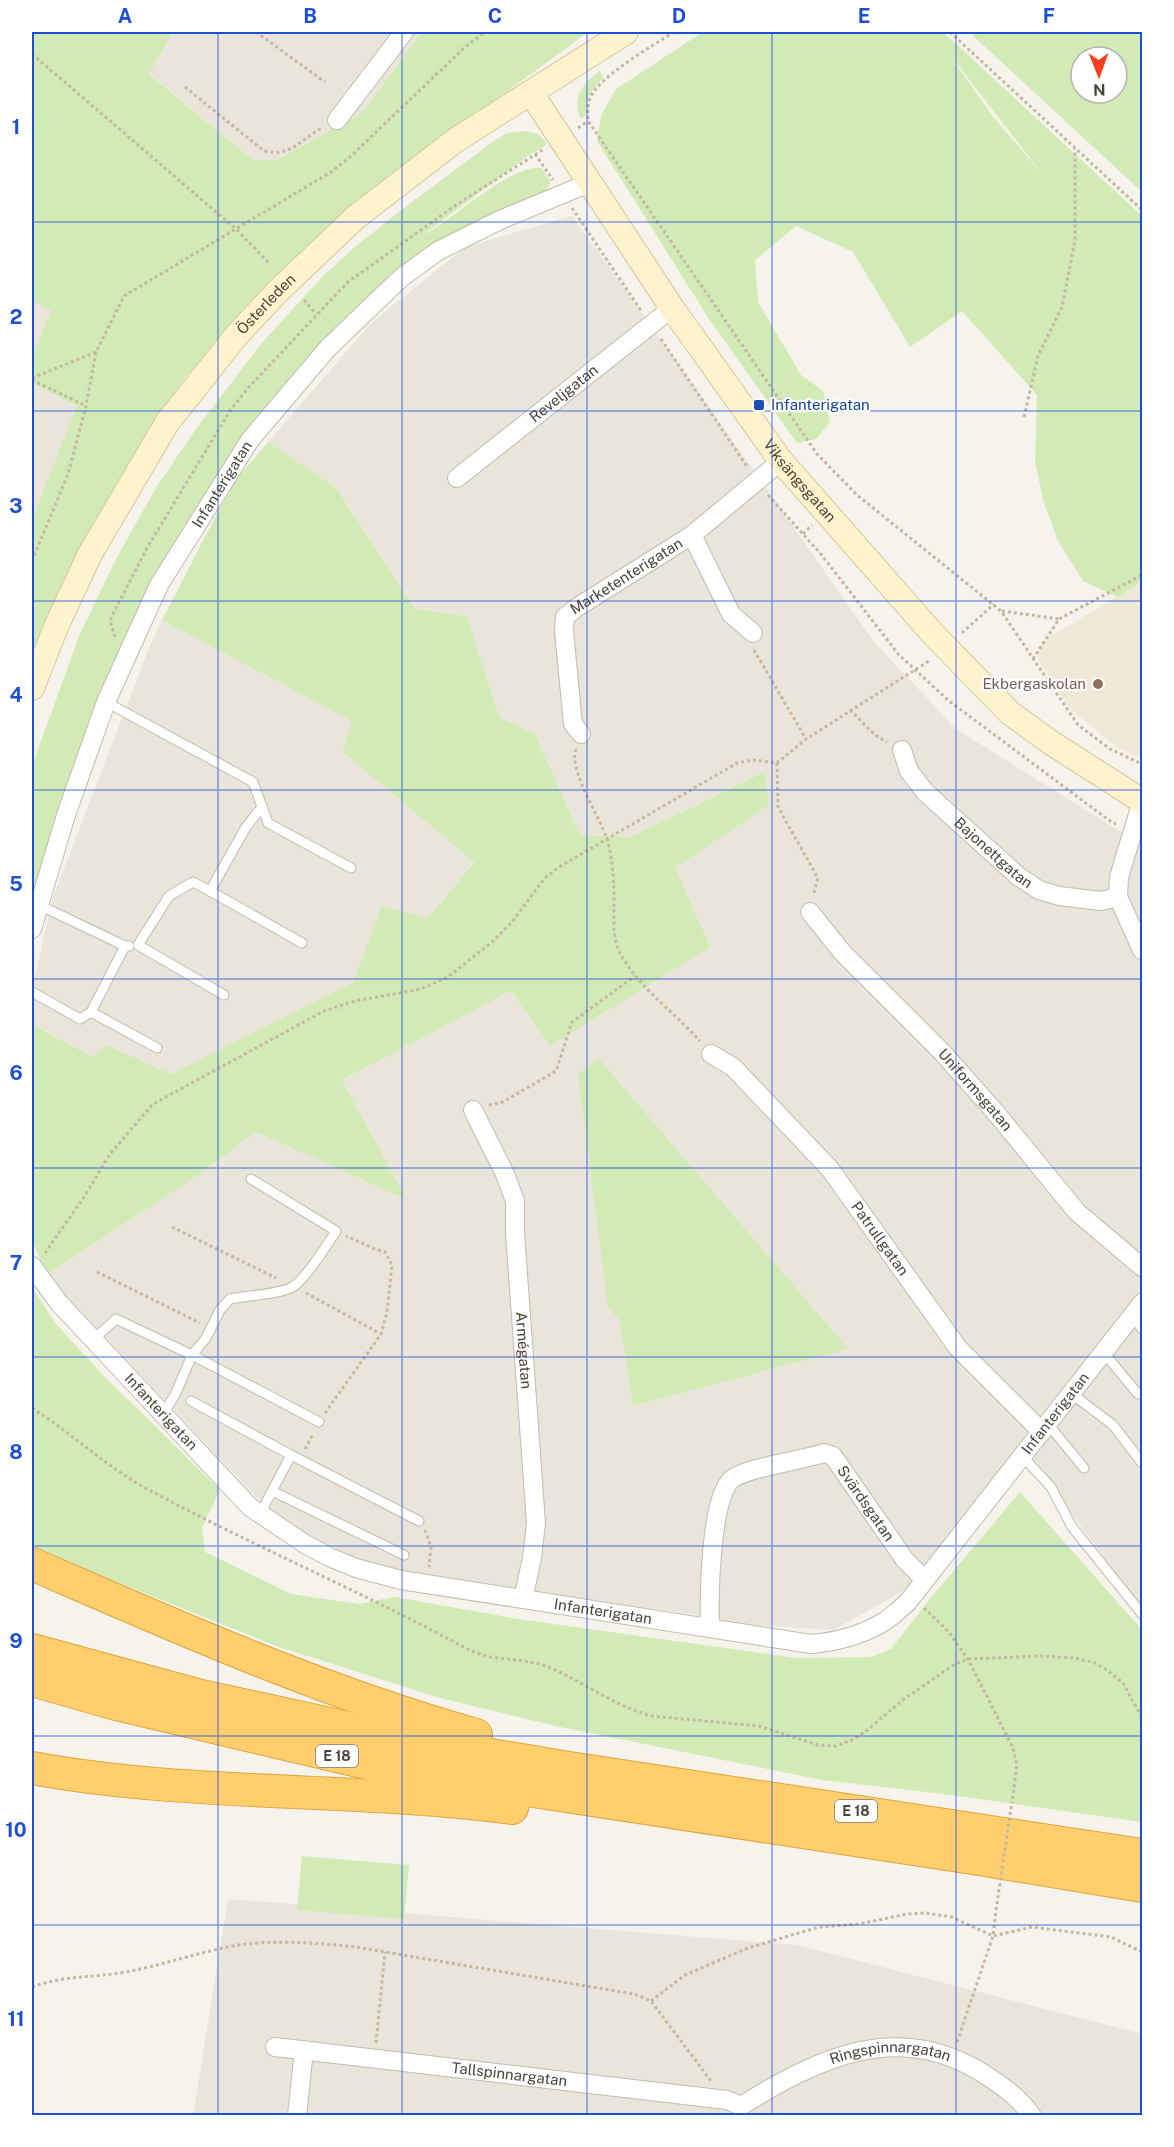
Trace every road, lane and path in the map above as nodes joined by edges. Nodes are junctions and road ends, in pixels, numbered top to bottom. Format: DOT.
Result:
graph roads {
  1 [pos="256,32"];
  2 [pos="404,32"];
  3 [pos="485,32"];
  4 [pos="626,32"];
  5 [pos="674,32"];
  6 [pos="950,32"];
  7 [pos="32,54"];
  8 [pos="325,82"];
  9 [pos="186,87"];
  10 [pos="531,93"];
  11 [pos="337,120"];
  12 [pos="1075,148"];
  13 [pos="589,183"];
  14 [pos="562,194"];
  15 [pos="1143,210"];
  16 [pos="237,230"];
  17 [pos="269,263"];
  18 [pos="304,300"];
  19 [pos="672,308"];
  20 [pos="316,314"];
  21 [pos="650,324"];
  22 [pos="96,352"];
  23 [pos="32,379"];
  24 [pos="86,406"];
  25 [pos="1024,417"];
  26 [pos="781,461"];
  27 [pos="457,478"];
  28 [pos="756,481"];
  29 [pos="815,522"];
  30 [pos="803,534"];
  31 [pos="692,535"];
  32 [pos="32,561"];
  33 [pos="1143,575"];
  34 [pos="994,604"];
  35 [pos="1001,611"];
  36 [pos="1059,620"];
  37 [pos="753,633"];
  38 [pos="960,634"];
  39 [pos="128,654"];
  40 [pos="1033,659"];
  41 [pos="929,661"];
  42 [pos="915,669"];
  43 [pos="32,688"];
  44 [pos="106,702"];
  45 [pos="850,710"];
  46 [pos="581,734"];
  47 [pos="806,739"];
  48 [pos="902,750"];
  49 [pos="777,763"];
  50 [pos="1143,764"];
  51 [pos="1143,801"];
  52 [pos="262,807"];
  53 [pos="1133,831"];
  54 [pos="607,839"];
  55 [pos="351,868"];
  56 [pos="210,891"];
  57 [pos="1118,897"];
  58 [pos="39,905"];
  59 [pos="810,912"];
  60 [pos="32,928"];
  61 [pos="302,943"];
  62 [pos="138,945"];
  63 [pos="125,946"];
  64 [pos="1143,950"];
  65 [pos="635,976"];
  66 [pos="32,992"];
  67 [pos="224,995"];
  68 [pos="91,1012"];
  69 [pos="157,1048"];
  70 [pos="711,1054"];
  71 [pos="473,1110"];
  72 [pos="250,1179"];
  73 [pos="336,1231"];
  74 [pos="1143,1266"];
  75 [pos="32,1267"];
  76 [pos="97,1272"];
  77 [pos="1139,1316"];
  78 [pos="211,1328"];
  79 [pos="93,1340"];
  80 [pos="1104,1353"];
  81 [pos="192,1355"];
  82 [pos="1072,1394"];
  83 [pos="1138,1394"];
  84 [pos="190,1401"];
  85 [pos="32,1408"];
  86 [pos="162,1414"];
  87 [pos="319,1422"];
  88 [pos="1045,1428"];
  89 [pos="295,1457"];
  90 [pos="1023,1457"];
  91 [pos="1143,1463"];
  92 [pos="1084,1468"];
  93 [pos="272,1491"];
  94 [pos="260,1514"];
  95 [pos="419,1521"];
  96 [pos="404,1556"];
  97 [pos="32,1564"];
  98 [pos="925,1580"];
  99 [pos="426,1584"];
  100 [pos="912,1597"];
  101 [pos="523,1599"];
  102 [pos="1143,1614"];
  103 [pos="710,1626"];
  104 [pos="32,1650"];
  105 [pos="968,1659"];
  106 [pos="32,1680"];
  107 [pos="1143,1718"];
  108 [pos="32,1768"];
  109 [pos="569,1768"];
  110 [pos="647,1809"];
  111 [pos="1143,1855"];
  112 [pos="1143,1886"];
  113 [pos="993,1936"];
  114 [pos="385,1952"];
  115 [pos="1143,1952"];
  116 [pos="32,1987"];
  117 [pos="651,2001"];
  118 [pos="275,2047"];
  119 [pos="304,2050"];
  120 [pos="948,2057"];
  121 [pos="374,2059"];
  122 [pos="716,2099"];
  123 [pos="744,2111"];
  124 [pos="297,2115"];
  125 [pos="1032,2115"];
  1 -- 8 [label="path"];
  2 -- 11 [label="street"];
  3 -- 16 [label="path"];
  4 -- 10 [label="street, Österleden"];
  5 -- 34 [label="path"];
  6 -- 12 [label="path"];
  7 -- 16 [label="path"];
  9 -- 11 [label="path"];
  10 -- 13 [label="street, Viksängsgatan"];
  10 -- 43 [label="street, Österleden"];
  12 -- 15 [label="path"];
  12 -- 25 [label="path"];
  13 -- 14 [label="street, Infanterigatan"];
  13 -- 19 [label="street, Viksängsgatan"];
  14 -- 20 [label="path"];
  14 -- 21 [label="path"];
  14 -- 39 [label="street, Infanterigatan"];
  16 -- 17 [label="path"];
  16 -- 22 [label="path"];
  18 -- 20 [label="path"];
  19 -- 21 [label="street, Reveljgatan"];
  19 -- 26 [label="street, Viksängsgatan"];
  20 -- 39 [label="path"];
  21 -- 27 [label="street, Reveljgatan"];
  21 -- 28 [label="path"];
  22 -- 23 [label="path"];
  22 -- 24 [label="path"];
  23 -- 24 [label="path"];
  24 -- 32 [label="path"];
  26 -- 28 [label="street, Marketenterigatan"];
  26 -- 51 [label="street, Viksängsgatan"];
  28 -- 30 [label="path"];
  28 -- 31 [label="street, Marketenterigatan"];
  29 -- 30 [label="path"];
  30 -- 42 [label="path"];
  31 -- 37 [label="street"];
  31 -- 46 [label="street, Marketenterigatan"];
  33 -- 36 [label="path"];
  34 -- 35 [label="path"];
  34 -- 38 [label="path"];
  35 -- 36 [label="path"];
  35 -- 40 [label="path"];
  36 -- 40 [label="path"];
  37 -- 47 [label="path"];
  39 -- 44 [label="street, Infanterigatan"];
  40 -- 50 [label="path"];
  41 -- 42 [label="path"];
  42 -- 45 [label="path"];
  42 -- 53 [label="path"];
  44 -- 52 [label="lane"];
  44 -- 58 [label="street, Infanterigatan"];
  45 -- 47 [label="path"];
  45 -- 48 [label="path"];
  46 -- 54 [label="path"];
  47 -- 49 [label="path"];
  48 -- 57 [label="street, Bajonettgatan"];
  49 -- 54 [label="path"];
  49 -- 59 [label="path"];
  51 -- 53 [label="street"];
  52 -- 55 [label="lane"];
  52 -- 56 [label="lane"];
  53 -- 57 [label="street"];
  54 -- 65 [label="path"];
  54 -- 75 [label="path"];
  56 -- 61 [label="lane"];
  56 -- 62 [label="lane"];
  57 -- 64 [label="street"];
  58 -- 60 [label="street, Infanterigatan"];
  58 -- 63 [label="lane"];
  59 -- 74 [label="street, Uniformsgatan"];
  62 -- 63 [label="lane"];
  62 -- 67 [label="lane"];
  63 -- 68 [label="lane"];
  65 -- 70 [label="path"];
  65 -- 71 [label="path"];
  66 -- 68 [label="lane"];
  68 -- 69 [label="lane"];
  70 -- 88 [label="street, Patrullgatan"];
  71 -- 101 [label="street, Armégatan"];
  72 -- 73 [label="lane"];
  73 -- 78 [label="lane"];
  73 -- 87 [label="path"];
  75 -- 79 [label="street, Infanterigatan"];
  76 -- 78 [label="path"];
  77 -- 80 [label="street, Infanterigatan"];
  78 -- 81 [label="lane"];
  79 -- 81 [label="lane"];
  79 -- 86 [label="street, Infanterigatan"];
  80 -- 82 [label="street, Infanterigatan"];
  80 -- 83 [label="lane"];
  81 -- 86 [label="lane"];
  81 -- 87 [label="lane"];
  82 -- 88 [label="street, Infanterigatan"];
  82 -- 91 [label="lane"];
  84 -- 89 [label="lane"];
  85 -- 105 [label="path"];
  86 -- 94 [label="street, Infanterigatan"];
  87 -- 89 [label="path"];
  88 -- 90 [label="street, Infanterigatan"];
  88 -- 92 [label="lane"];
  89 -- 93 [label="lane"];
  89 -- 95 [label="lane"];
  90 -- 98 [label="street, Infanterigatan"];
  90 -- 102 [label="lane"];
  93 -- 94 [label="lane"];
  93 -- 96 [label="lane"];
  94 -- 99 [label="street, Infanterigatan"];
  95 -- 99 [label="path"];
  97 -- 109 [label="highway, E 18"];
  98 -- 100 [label="street, Infanterigatan"];
  98 -- 103 [label="street, Svärdsgatan"];
  99 -- 101 [label="street, Infanterigatan"];
  100 -- 103 [label="street, Infanterigatan"];
  100 -- 105 [label="path"];
  101 -- 103 [label="street, Infanterigatan"];
  104 -- 109 [label="highway, E 18"];
  105 -- 107 [label="path"];
  105 -- 113 [label="path, bridge"];
  106 -- 110 [label="highway, E 18"];
  108 -- 110 [label="highway"];
  109 -- 111 [label="highway, E 18"];
  110 -- 112 [label="highway, E 18"];
  113 -- 115 [label="path"];
  113 -- 117 [label="path"];
  113 -- 120 [label="path"];
  114 -- 116 [label="path"];
  114 -- 117 [label="path"];
  114 -- 121 [label="path"];
  117 -- 122 [label="path"];
  118 -- 119 [label="street, Tallspinnargatan"];
  119 -- 121 [label="street, Tallspinnargatan"];
  119 -- 124 [label="street"];
  120 -- 123 [label="street, Ringspinnargatan"];
  120 -- 125 [label="street, Ringspinnargatan"];
  121 -- 122 [label="street, Tallspinnargatan"];
  122 -- 123 [label="street, Tallspinnargatan"];
}
